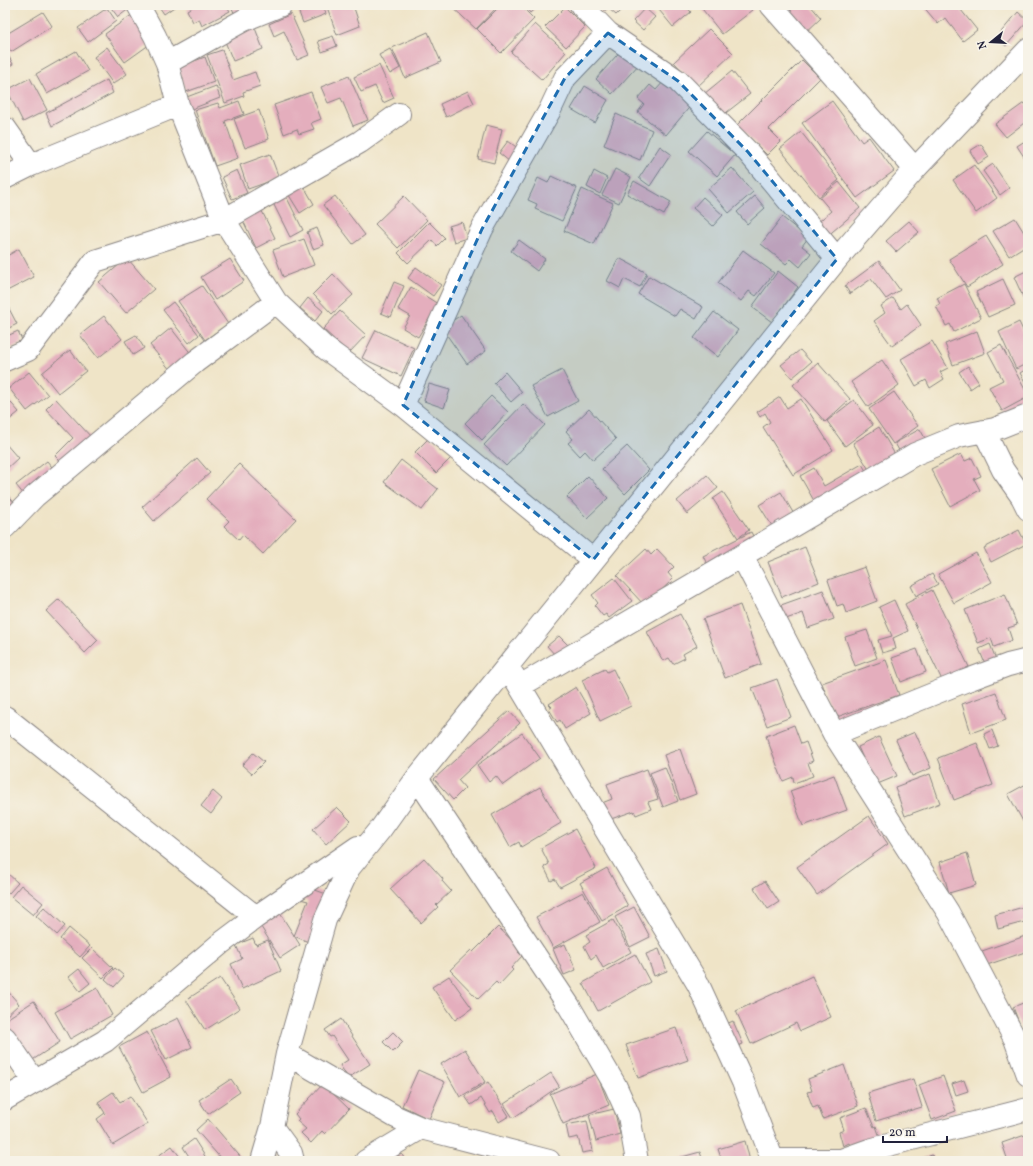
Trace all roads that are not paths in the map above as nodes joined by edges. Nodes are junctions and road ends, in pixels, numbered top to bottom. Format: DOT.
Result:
graph roads {
  1 [pos="138,5"];
  2 [pos="281,5"];
  3 [pos="581,5"];
  4 [pos="771,5"];
  5 [pos="608,33"];
  6 [pos="1028,50"];
  7 [pos="167,63"];
  8 [pos="178,105"];
  9 [pos="399,114"];
  10 [pos="5,128"];
  11 [pos="31,165"];
  12 [pos="915,169"];
  13 [pos="5,178"];
  14 [pos="224,220"];
  15 [pos="837,259"];
  16 [pos="276,302"];
  17 [pos="5,360"];
  18 [pos="403,405"];
  19 [pos="1028,416"];
  20 [pos="984,431"];
  21 [pos="1028,510"];
  22 [pos="5,527"];
  23 [pos="742,556"];
  24 [pos="593,560"];
  25 [pos="1028,660"];
  26 [pos="508,666"];
  27 [pos="520,686"];
  28 [pos="5,717"];
  29 [pos="834,734"];
  30 [pos="417,778"];
  31 [pos="380,830"];
  32 [pos="256,917"];
  33 [pos="5,1038"];
  34 [pos="287,1054"];
  35 [pos="1028,1075"];
  36 [pos="35,1082"];
  37 [pos="5,1099"];
  38 [pos="1028,1109"];
  39 [pos="272,1127"];
  40 [pos="421,1128"];
  41 [pos="773,1160"];
  42 [pos="262,1161"];
  43 [pos="293,1161"];
  44 [pos="366,1161"];
  45 [pos="549,1161"];
  46 [pos="637,1161"];
  1 -- 7 [label="street"];
  2 -- 7 [label="street"];
  3 -- 5 [label="street"];
  4 -- 12 [label="street"];
  5 -- 15 [label="street"];
  5 -- 18 [label="street"];
  6 -- 12 [label="street"];
  7 -- 8 [label="street"];
  8 -- 11 [label="street"];
  8 -- 14 [label="street"];
  9 -- 14 [label="street"];
  10 -- 11 [label="street"];
  11 -- 13 [label="street"];
  12 -- 15 [label="street"];
  14 -- 16 [label="street"];
  14 -- 17 [label="street"];
  15 -- 24 [label="street"];
  16 -- 18 [label="street"];
  16 -- 22 [label="street"];
  18 -- 24 [label="street"];
  19 -- 20 [label="street"];
  20 -- 21 [label="street"];
  20 -- 23 [label="street"];
  23 -- 27 [label="street"];
  23 -- 29 [label="street"];
  24 -- 26 [label="street"];
  25 -- 29 [label="street"];
  26 -- 27 [label="street"];
  26 -- 30 [label="street"];
  27 -- 41 [label="street"];
  28 -- 32 [label="street"];
  29 -- 35 [label="street"];
  30 -- 31 [label="street"];
  30 -- 46 [label="street"];
  31 -- 32 [label="street"];
  31 -- 34 [label="street"];
  32 -- 36 [label="street"];
  33 -- 36 [label="street"];
  34 -- 39 [label="street"];
  34 -- 40 [label="street"];
  36 -- 37 [label="street"];
  38 -- 41 [label="street"];
  39 -- 42 [label="street"];
  39 -- 43 [label="street"];
  40 -- 44 [label="street"];
  40 -- 45 [label="street"];
}
